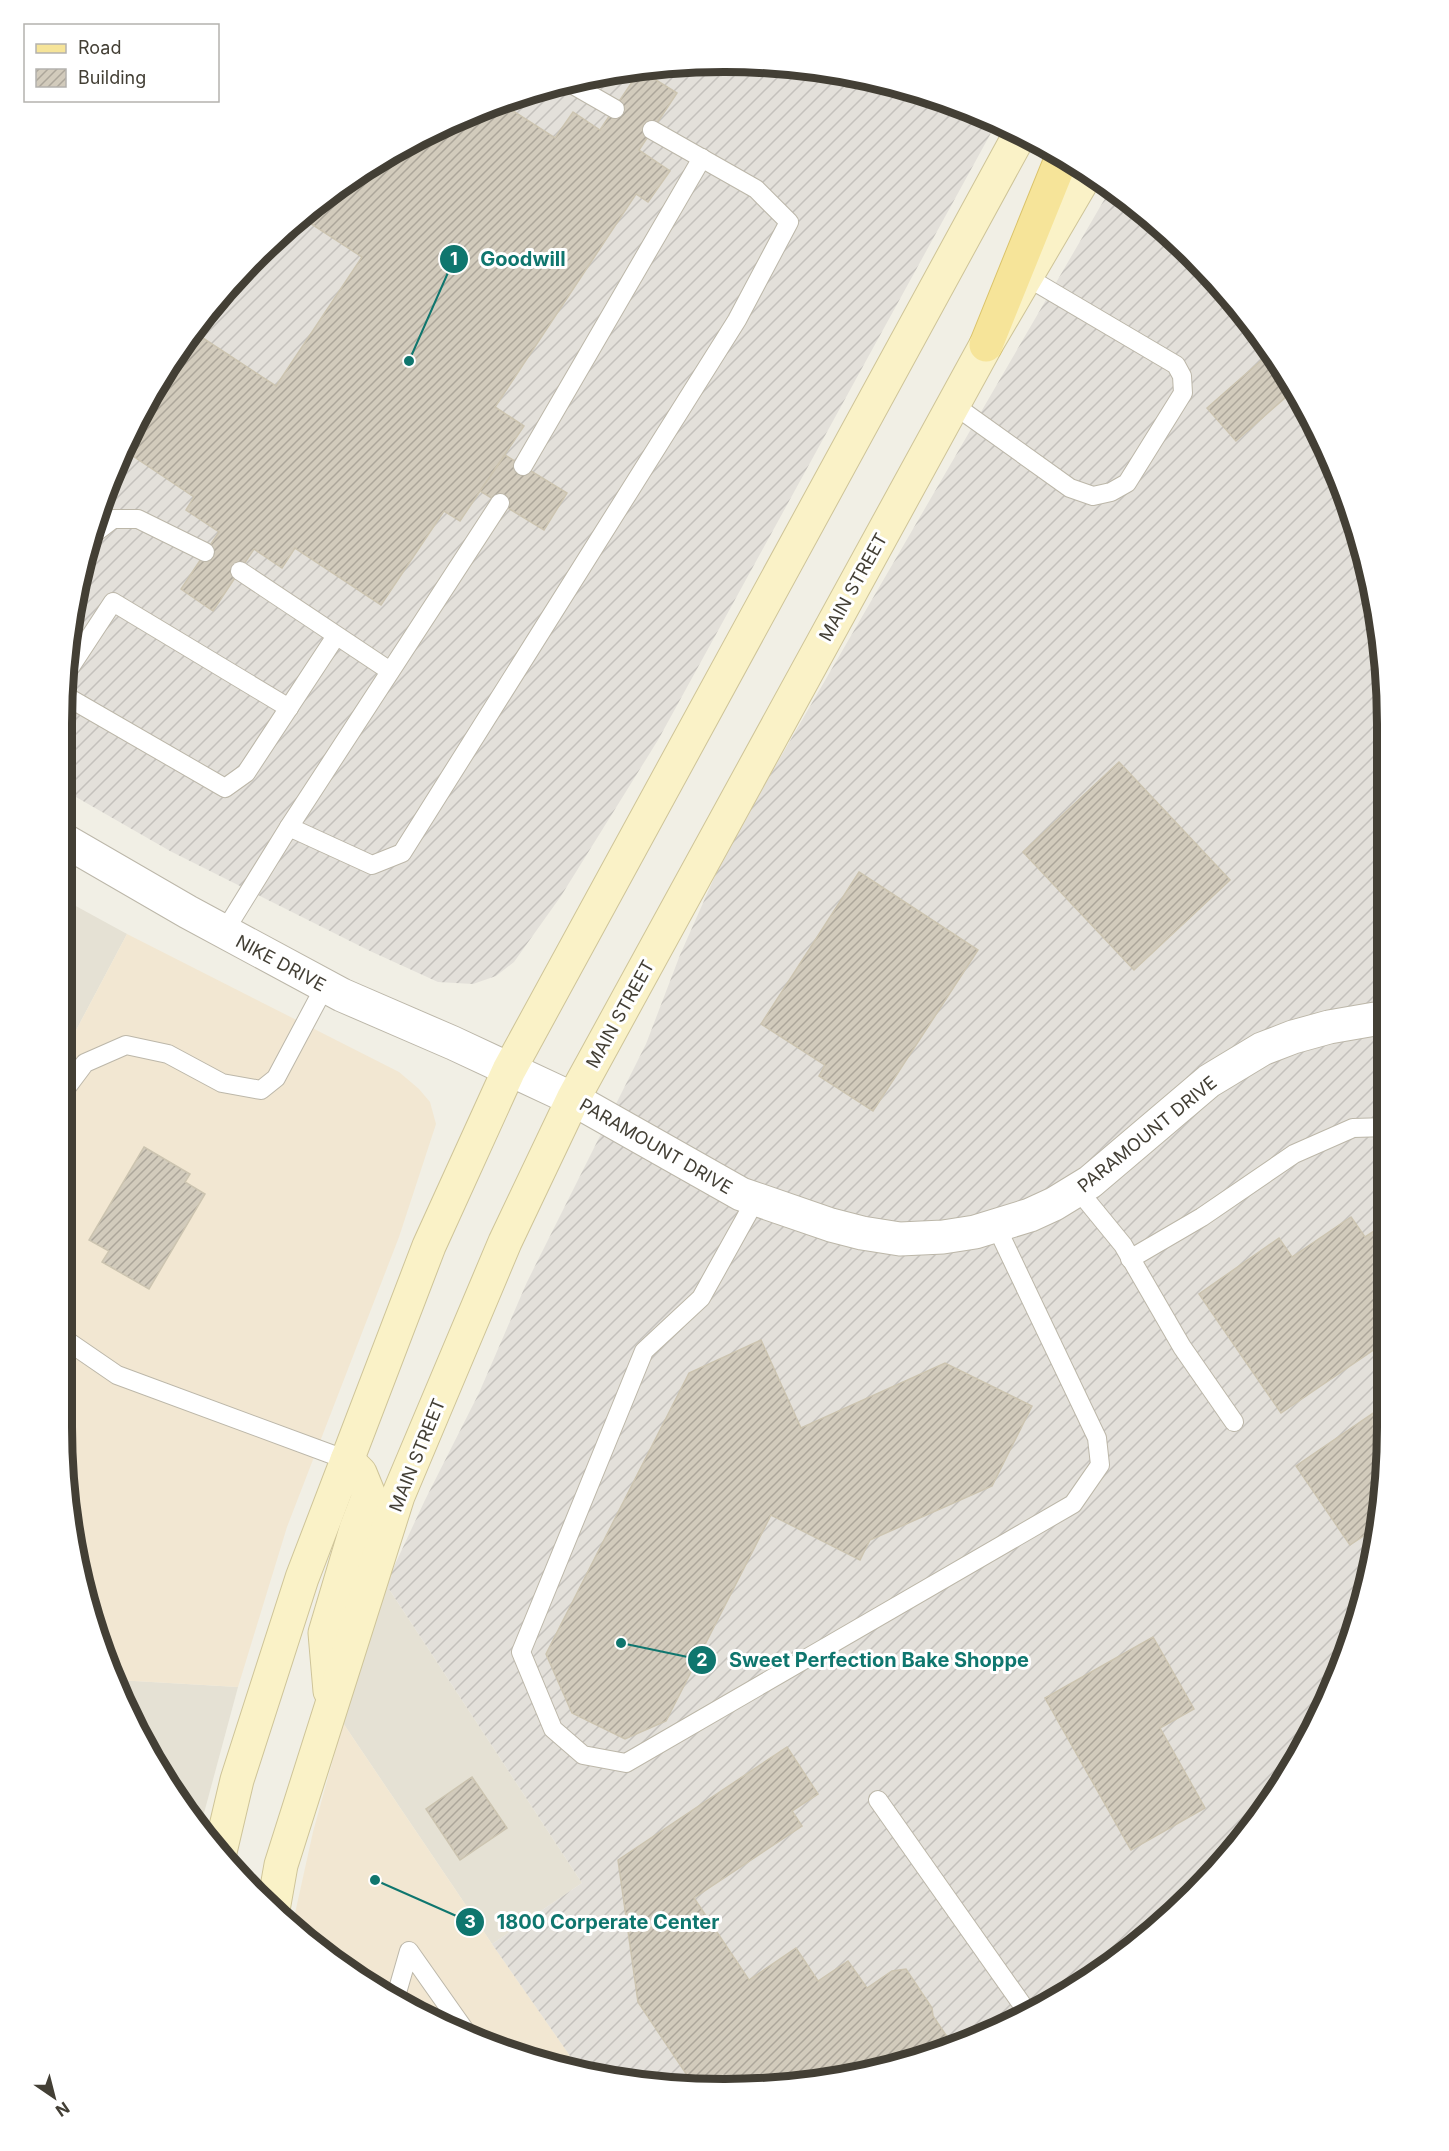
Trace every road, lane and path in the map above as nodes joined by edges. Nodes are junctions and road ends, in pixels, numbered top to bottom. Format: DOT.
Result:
graph roads {
  1 [pos="580,89"];
  2 [pos="615,109"];
  3 [pos="652,130"];
  4 [pos="1016,141"];
  5 [pos="702,158"];
  6 [pos="1059,164"];
  7 [pos="1083,179"];
  8 [pos="1021,273"];
  9 [pos="954,405"];
  10 [pos="523,466"];
  11 [pos="500,503"];
  12 [pos="103,526"];
  13 [pos="205,552"];
  14 [pos="240,571"];
  15 [pos="336,636"];
  16 [pos="76,659"];
  17 [pos="390,671"];
  18 [pos="73,700"];
  19 [pos="289,708"];
  20 [pos="289,827"];
  21 [pos="72,845"];
  22 [pos="224,932"];
  23 [pos="325,986"];
  24 [pos="1377,1019"];
  25 [pos="509,1070"];
  26 [pos="72,1080"];
  27 [pos="573,1099"];
  28 [pos="1377,1127"];
  29 [pos="1078,1190"];
  30 [pos="756,1199"];
  31 [pos="996,1226"];
  32 [pos="1130,1258"];
  33 [pos="72,1344"];
  34 [pos="1234,1422"];
  35 [pos="347,1460"];
  36 [pos="332,1705"];
  37 [pos="878,1800"];
  38 [pos="222,1843"];
  39 [pos="275,1899"];
  40 [pos="397,1992"];
  41 [pos="1024,2006"];
  42 [pos="459,2022"];
  1 -- 2 [label="lane"];
  3 -- 5 [label="lane"];
  4 -- 25 [label="main road"];
  5 -- 10 [label="lane"];
  5 -- 20 [label="lane"];
  6 -- 8 [label="main road"];
  7 -- 8 [label="main road"];
  8 -- 9 [label="main road, MAIN STREET"];
  8 -- 9 [label="lane"];
  9 -- 27 [label="main road, MAIN STREET"];
  11 -- 17 [label="lane"];
  12 -- 13 [label="lane"];
  14 -- 15 [label="lane"];
  15 -- 17 [label="lane"];
  15 -- 19 [label="lane"];
  16 -- 19 [label="lane"];
  17 -- 20 [label="lane"];
  18 -- 19 [label="lane"];
  20 -- 22 [label="lane"];
  21 -- 22 [label="street, NIKE DRIVE"];
  22 -- 23 [label="street, NIKE DRIVE"];
  23 -- 25 [label="street, NIKE DRIVE"];
  23 -- 26 [label="lane"];
  24 -- 29 [label="street, PARAMOUNT DRIVE"];
  25 -- 27 [label="street, PARAMOUNT DRIVE"];
  25 -- 35 [label="main road"];
  27 -- 30 [label="street, PARAMOUNT DRIVE"];
  27 -- 36 [label="main road, MAIN STREET"];
  28 -- 32 [label="lane"];
  29 -- 31 [label="street, PARAMOUNT DRIVE"];
  29 -- 32 [label="lane"];
  30 -- 31 [label="street, PARAMOUNT DRIVE"];
  30 -- 31 [label="lane"];
  32 -- 34 [label="lane"];
  33 -- 35 [label="lane"];
  35 -- 36 [label="main road"];
  35 -- 38 [label="main road"];
  36 -- 39 [label="main road, MAIN STREET"];
  37 -- 41 [label="lane"];
  40 -- 42 [label="lane"];
}
